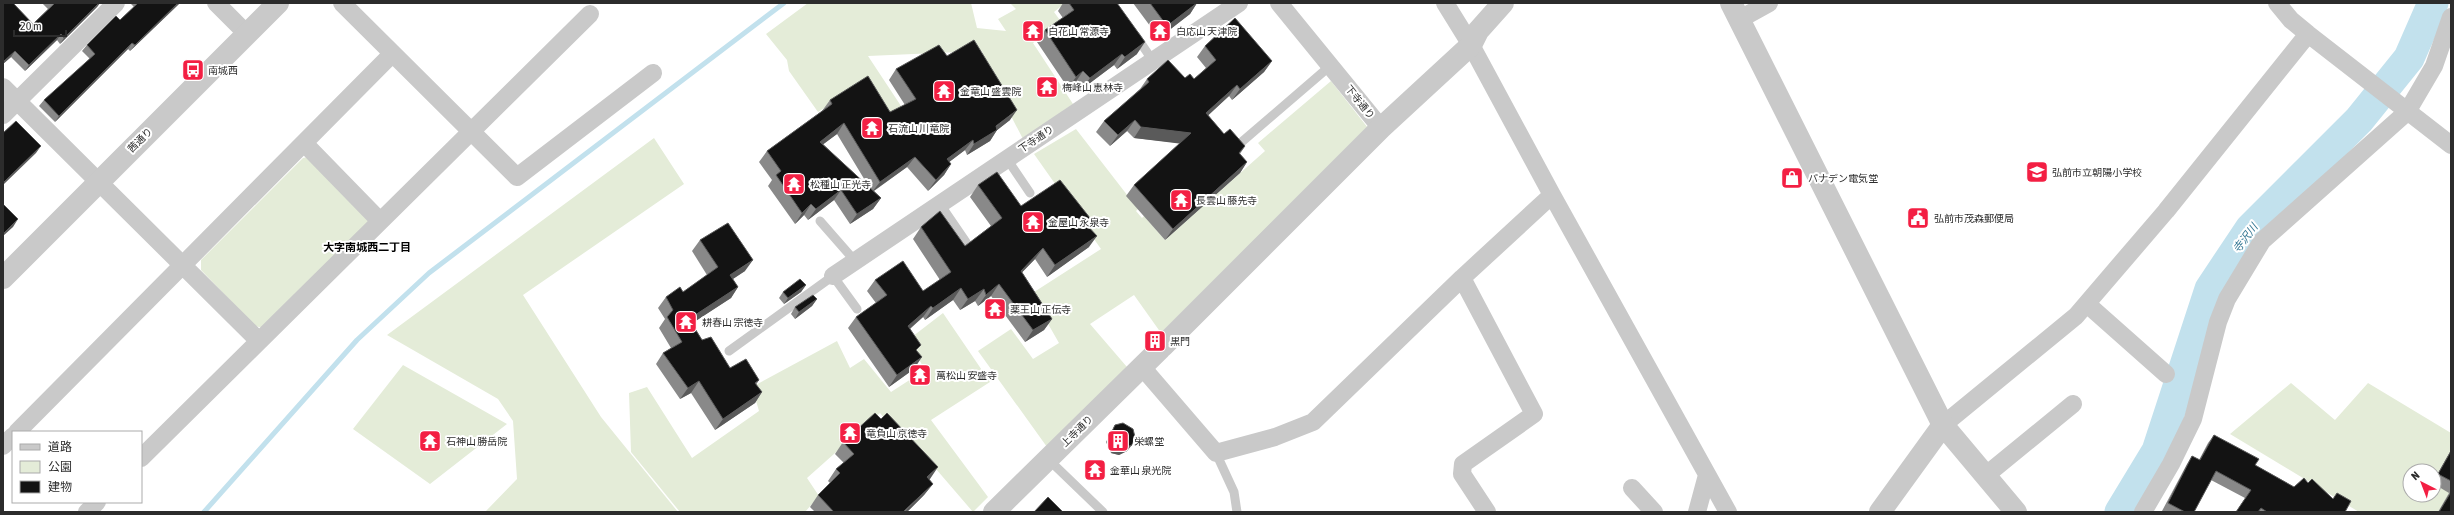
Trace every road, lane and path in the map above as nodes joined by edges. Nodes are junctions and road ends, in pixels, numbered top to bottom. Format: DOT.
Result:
graph roads {
  1 [pos="116,3"];
  2 [pos="216,3"];
  3 [pos="278,3"];
  4 [pos="342,3"];
  5 [pos="1239,3"];
  6 [pos="1279,3"];
  7 [pos="1445,3"];
  8 [pos="1503,3"];
  9 [pos="1769,3"];
  10 [pos="2278,3"];
  11 [pos="1736,11"];
  12 [pos="590,14"];
  13 [pos="2451,17"];
  14 [pos="1131,29"];
  15 [pos="247,34"];
  16 [pos="2308,34"];
  17 [pos="1471,45"];
  18 [pos="392,54"];
  19 [pos="1153,61"];
  20 [pos="1330,66"];
  21 [pos="653,73"];
  22 [pos="3,87"];
  23 [pos="17,101"];
  24 [pos="2403,109"];
  25 [pos="3,115"];
  26 [pos="1381,128"];
  27 [pos="470,131"];
  28 [pos="304,143"];
  29 [pos="2451,144"];
  30 [pos="1237,146"];
  31 [pos="1007,159"];
  32 [pos="98,182"];
  33 [pos="1030,193"];
  34 [pos="1552,195"];
  35 [pos="940,204"];
  36 [pos="380,221"];
  37 [pos="820,221"];
  38 [pos="966,242"];
  39 [pos="855,261"];
  40 [pos="183,265"];
  41 [pos="833,276"];
  42 [pos="3,278"];
  43 [pos="1462,278"];
  44 [pos="2087,304"];
  45 [pos="857,309"];
  46 [pos="259,341"];
  47 [pos="729,351"];
  48 [pos="1142,367"];
  49 [pos="2166,374"];
  50 [pos="2073,404"];
  51 [pos="1943,425"];
  52 [pos="18,431"];
  53 [pos="12,437"];
  54 [pos="3,446"];
  55 [pos="1216,453"];
  56 [pos="142,457"];
  57 [pos="1048,460"];
  58 [pos="1707,475"];
  59 [pos="1985,476"];
  60 [pos="1632,488"];
  61 [pos="96,503"];
  62 [pos="87,512"];
  63 [pos="994,512"];
  64 [pos="1103,512"];
  65 [pos="1237,512"];
  66 [pos="1487,512"];
  67 [pos="1654,512"];
  68 [pos="1697,512"];
  69 [pos="1728,512"];
  70 [pos="1880,512"];
  71 [pos="2016,512"];
  72 [pos="2142,512"];
  1 -- 23 [label="street"];
  2 -- 15 [label="street"];
  3 -- 15 [label="street, 茜通り"];
  4 -- 18 [label="street"];
  5 -- 19 [label="street, 下寺通り"];
  6 -- 20 [label="street, 下寺通り"];
  7 -- 17 [label="street"];
  8 -- 17 [label="street, 上寺通り"];
  9 -- 11 [label="street"];
  10 -- 16 [label="street"];
  11 -- 51 [label="street"];
  12 -- 27 [label="street"];
  13 -- 24 [label="street"];
  14 -- 19 [label="lane"];
  15 -- 32 [label="street, 茜通り"];
  16 -- 24 [label="street"];
  16 -- 44 [label="street"];
  17 -- 26 [label="street, 上寺通り"];
  17 -- 34 [label="street"];
  18 -- 27 [label="street"];
  18 -- 28 [label="street"];
  19 -- 31 [label="street, 下寺通り"];
  20 -- 26 [label="street, 下寺通り"];
  20 -- 30 [label="lane"];
  21 -- 27 [label="street"];
  22 -- 23 [label="street"];
  23 -- 25 [label="street"];
  23 -- 32 [label="street"];
  24 -- 29 [label="street"];
  24 -- 72 [label="street"];
  26 -- 48 [label="street, 上寺通り"];
  27 -- 36 [label="street"];
  28 -- 36 [label="street"];
  28 -- 40 [label="street"];
  31 -- 33 [label="lane"];
  31 -- 35 [label="street, 下寺通り"];
  32 -- 40 [label="street"];
  32 -- 42 [label="street, 茜通り"];
  34 -- 43 [label="street"];
  34 -- 58 [label="street"];
  35 -- 38 [label="lane"];
  35 -- 39 [label="street, 下寺通り"];
  36 -- 46 [label="street"];
  37 -- 39 [label="lane"];
  39 -- 41 [label="street, 下寺通り"];
  40 -- 46 [label="street"];
  40 -- 52 [label="street"];
  41 -- 45 [label="lane"];
  41 -- 47 [label="lane"];
  43 -- 55 [label="street"];
  43 -- 66 [label="street"];
  44 -- 49 [label="street"];
  44 -- 51 [label="street"];
  46 -- 56 [label="street"];
  48 -- 55 [label="street"];
  48 -- 57 [label="street, 上寺通り"];
  50 -- 59 [label="street"];
  51 -- 59 [label="street"];
  51 -- 70 [label="street"];
  53 -- 54 [label="street"];
  55 -- 65 [label="lane"];
  57 -- 63 [label="street, 上寺通り"];
  57 -- 64 [label="lane"];
  58 -- 68 [label="street"];
  58 -- 69 [label="street"];
  59 -- 71 [label="street"];
  60 -- 67 [label="street"];
  61 -- 62 [label="street"];
}
